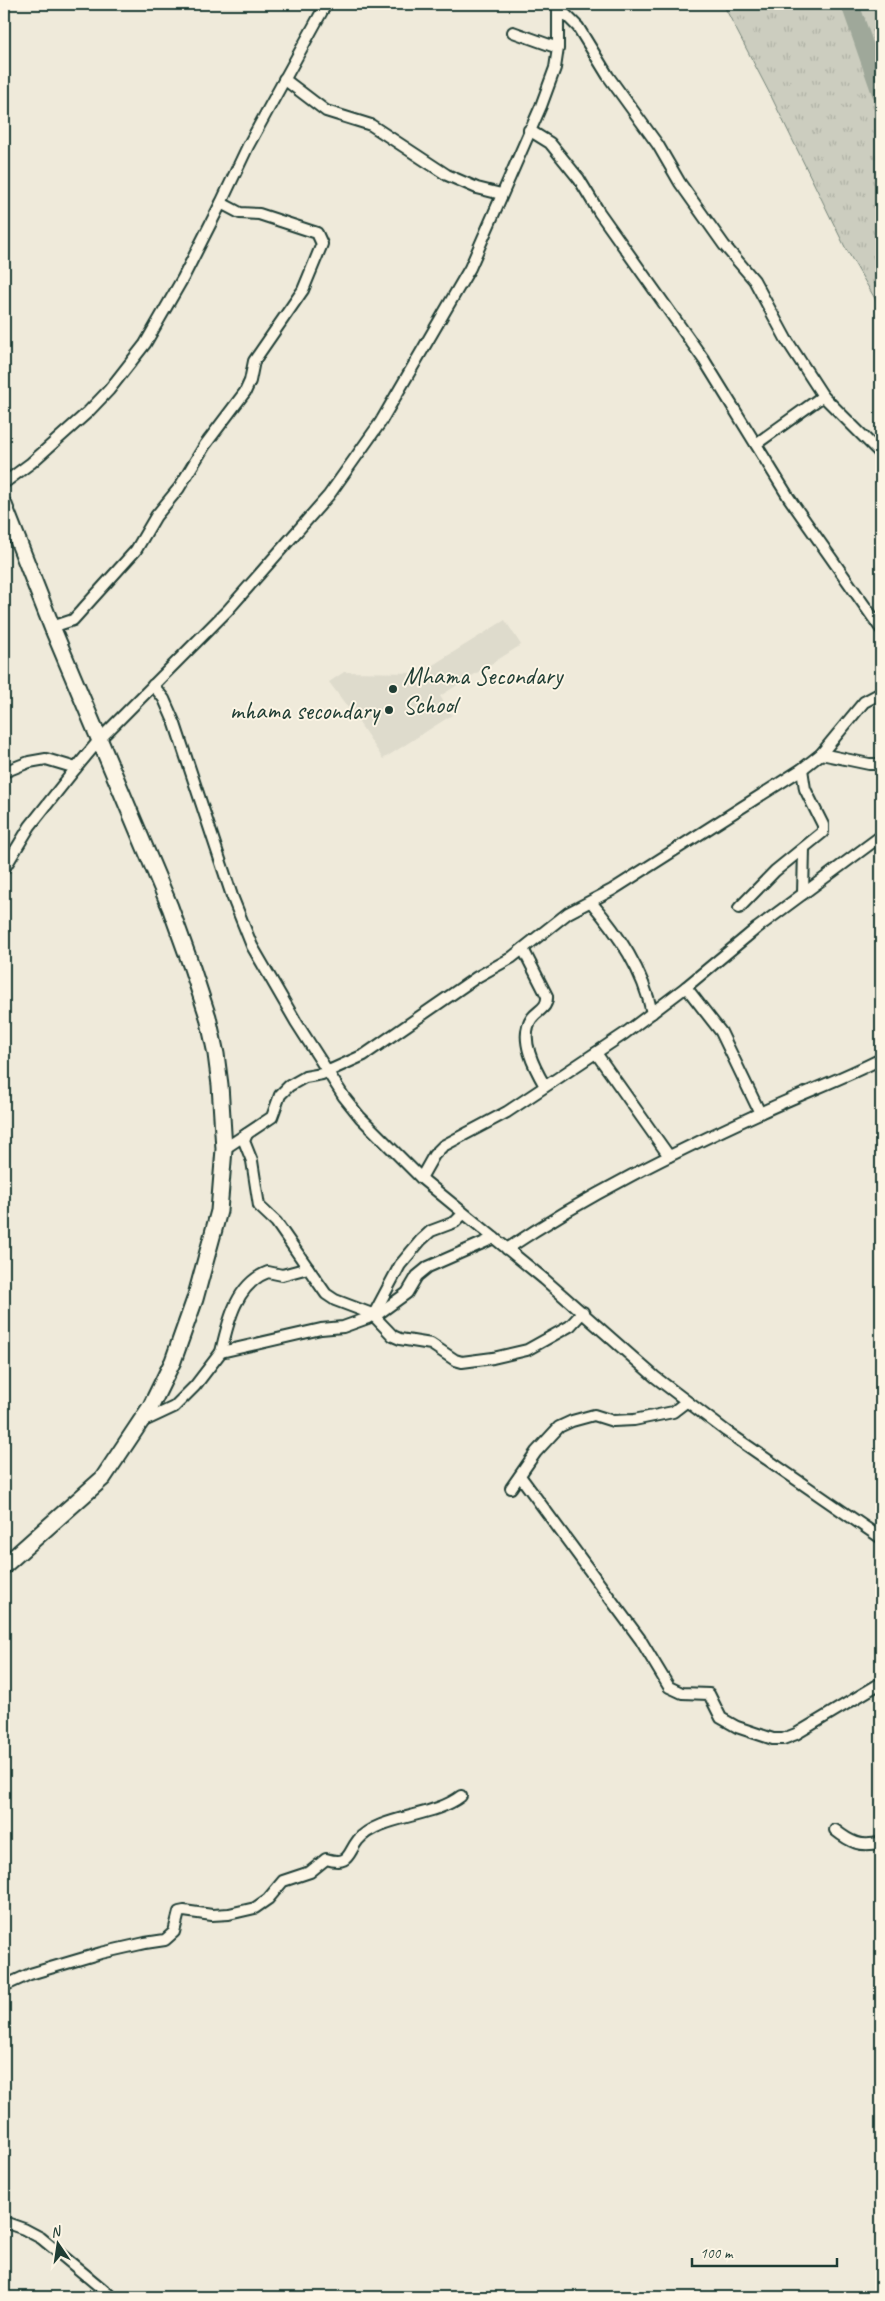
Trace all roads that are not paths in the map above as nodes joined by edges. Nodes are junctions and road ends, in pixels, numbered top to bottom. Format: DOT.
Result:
graph roads {
  1 [pos="326,4"];
  2 [pos="557,5"];
  3 [pos="513,32"];
  4 [pos="558,48"];
  5 [pos="284,79"];
  6 [pos="530,130"];
  7 [pos="501,194"];
  8 [pos="222,203"];
  9 [pos="823,396"];
  10 [pos="756,444"];
  11 [pos="881,454"];
  12 [pos="4,484"];
  13 [pos="4,506"];
  14 [pos="52,627"];
  15 [pos="881,629"];
  16 [pos="152,685"];
  17 [pos="881,693"];
  18 [pos="100,738"];
  19 [pos="821,754"];
  20 [pos="881,764"];
  21 [pos="76,768"];
  22 [pos="802,769"];
  23 [pos="4,772"];
  24 [pos="881,836"];
  25 [pos="804,848"];
  26 [pos="4,869"];
  27 [pos="803,894"];
  28 [pos="591,902"];
  29 [pos="739,908"];
  30 [pos="523,949"];
  31 [pos="686,987"];
  32 [pos="652,1013"];
  33 [pos="596,1054"];
  34 [pos="881,1059"];
  35 [pos="328,1072"];
  36 [pos="545,1086"];
  37 [pos="760,1113"];
  38 [pos="247,1134"];
  39 [pos="224,1149"];
  40 [pos="669,1156"];
  41 [pos="421,1178"];
  42 [pos="463,1214"];
  43 [pos="494,1238"];
  44 [pos="507,1249"];
  45 [pos="308,1268"];
  46 [pos="583,1312"];
  47 [pos="373,1316"];
  48 [pos="221,1352"];
  49 [pos="686,1402"];
  50 [pos="141,1422"];
  51 [pos="520,1476"];
  52 [pos="511,1488"];
  53 [pos="879,1533"];
  54 [pos="4,1566"];
  55 [pos="881,1683"];
  56 [pos="462,1796"];
  57 [pos="835,1830"];
  58 [pos="881,1842"];
  59 [pos="4,1986"];
  60 [pos="4,2222"];
  61 [pos="112,2297"];
  1 -- 5 [label="street"];
  2 -- 4 [label="street"];
  2 -- 9 [label="street"];
  3 -- 4 [label="street"];
  4 -- 6 [label="street"];
  5 -- 7 [label="street"];
  5 -- 8 [label="street"];
  6 -- 7 [label="street"];
  6 -- 10 [label="street"];
  7 -- 16 [label="street"];
  8 -- 12 [label="street"];
  8 -- 14 [label="street"];
  9 -- 10 [label="street"];
  9 -- 11 [label="street"];
  10 -- 15 [label="street"];
  13 -- 14 [label="main road"];
  14 -- 18 [label="main road"];
  16 -- 18 [label="street"];
  16 -- 35 [label="street"];
  17 -- 19 [label="street"];
  18 -- 21 [label="street"];
  18 -- 39 [label="main road"];
  19 -- 20 [label="street"];
  19 -- 22 [label="street"];
  21 -- 23 [label="street"];
  21 -- 26 [label="street"];
  22 -- 25 [label="street"];
  22 -- 28 [label="street"];
  24 -- 27 [label="street"];
  25 -- 27 [label="street"];
  25 -- 29 [label="street"];
  27 -- 31 [label="street"];
  28 -- 30 [label="street"];
  28 -- 32 [label="street"];
  30 -- 35 [label="street"];
  30 -- 36 [label="street"];
  31 -- 32 [label="street"];
  31 -- 37 [label="street"];
  32 -- 33 [label="street"];
  33 -- 36 [label="street"];
  33 -- 40 [label="street"];
  34 -- 37 [label="street"];
  35 -- 38 [label="street"];
  35 -- 41 [label="street"];
  36 -- 41 [label="street"];
  37 -- 40 [label="street"];
  38 -- 39 [label="street"];
  38 -- 45 [label="street"];
  39 -- 50 [label="main road"];
  40 -- 44 [label="street"];
  41 -- 42 [label="street"];
  42 -- 43 [label="street"];
  42 -- 47 [label="street"];
  43 -- 44 [label="street"];
  43 -- 47 [label="street"];
  44 -- 46 [label="street"];
  45 -- 47 [label="street"];
  45 -- 48 [label="street"];
  46 -- 47 [label="street"];
  46 -- 49 [label="street"];
  47 -- 48 [label="street"];
  48 -- 50 [label="street"];
  49 -- 51 [label="street"];
  49 -- 53 [label="street"];
  50 -- 54 [label="main road"];
  51 -- 52 [label="street"];
  51 -- 55 [label="street"];
  56 -- 59 [label="street"];
  57 -- 58 [label="street"];
  60 -- 61 [label="street"];
}
